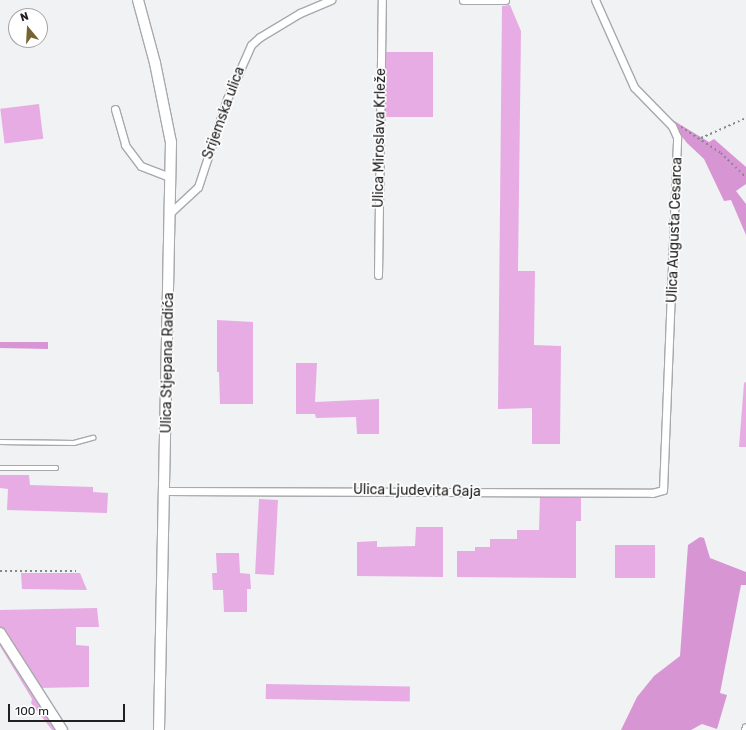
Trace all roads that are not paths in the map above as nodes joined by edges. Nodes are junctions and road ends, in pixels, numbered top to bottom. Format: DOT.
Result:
graph roads {
  1 [pos="138,0"];
  2 [pos="331,0"];
  3 [pos="382,0"];
  4 [pos="463,0"];
  5 [pos="505,0"];
  6 [pos="595,0"];
  7 [pos="115,109"];
  8 [pos="170,177"];
  9 [pos="170,214"];
  10 [pos="378,276"];
  11 [pos="93,438"];
  12 [pos="0,442"];
  13 [pos="0,468"];
  14 [pos="56,468"];
  15 [pos="664,484"];
  16 [pos="165,491"];
  17 [pos="0,633"];
  18 [pos="62,730"];
  19 [pos="159,730"];
  1 -- 8 [label="street, Ulica Stjepana Radića"];
  2 -- 9 [label="street, Srijemska ulica"];
  3 -- 10 [label="street, Ulica Miroslava Krleže"];
  4 -- 5 [label="street"];
  6 -- 15 [label="street, Ulica Augusta Cesarca"];
  7 -- 8 [label="street"];
  8 -- 9 [label="street, Ulica Stjepana Radića"];
  9 -- 16 [label="street, Ulica Stjepana Radića"];
  11 -- 12 [label="lane"];
  13 -- 14 [label="lane"];
  15 -- 16 [label="street, Ulica Ljudevita Gaja"];
  16 -- 19 [label="street, Ulica Stjepana Radića"];
  17 -- 18 [label="street"];
}
